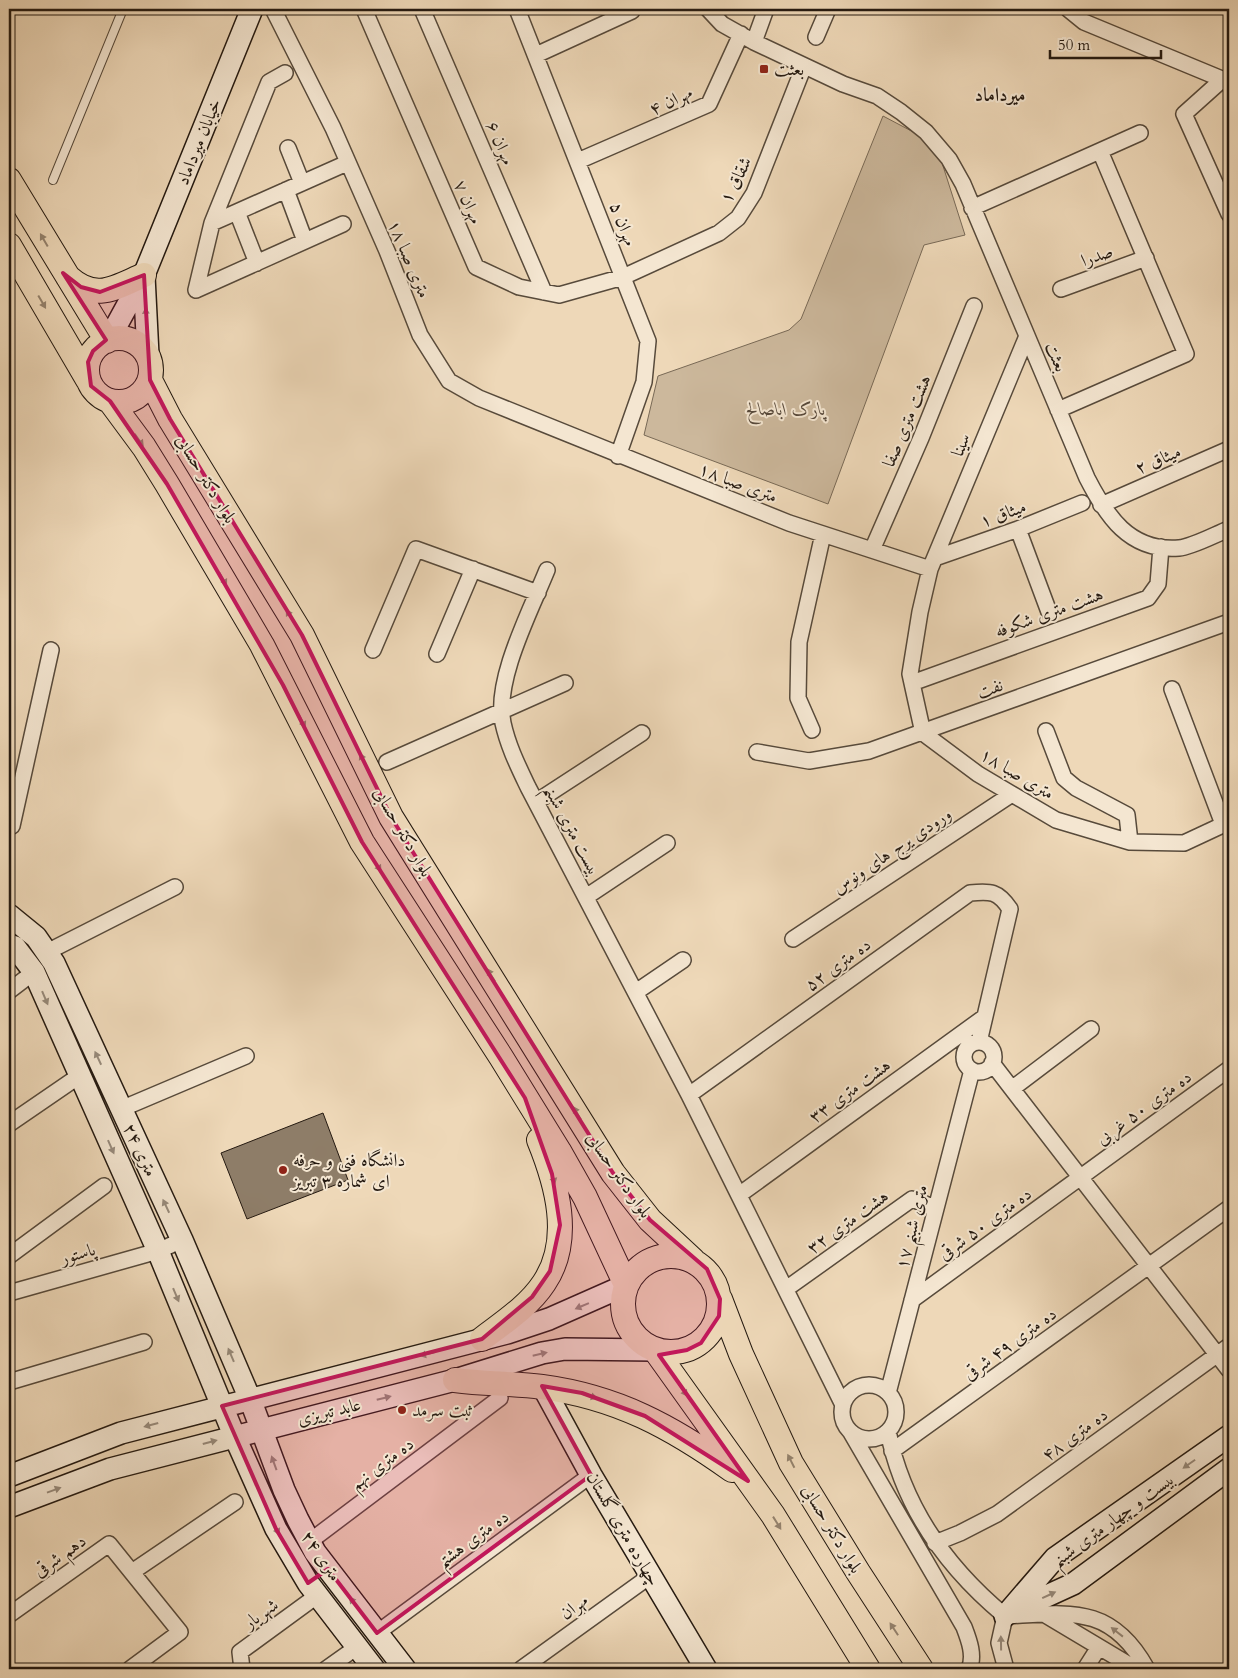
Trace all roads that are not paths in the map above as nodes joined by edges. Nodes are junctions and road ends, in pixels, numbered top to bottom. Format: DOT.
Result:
graph roads {
  1 [pos="123,9"];
  2 [pos="252,9"];
  3 [pos="274,9"];
  4 [pos="364,9"];
  5 [pos="422,9"];
  6 [pos="518,9"];
  7 [pos="630,9"];
  8 [pos="708,9"];
  9 [pos="766,9"];
  10 [pos="828,9"];
  11 [pos="1068,9"];
  12 [pos="741,34"];
  13 [pos="816,38"];
  14 [pos="754,42"];
  15 [pos="536,55"];
  16 [pos="804,66"];
  17 [pos="285,73"];
  18 [pos="1226,80"];
  19 [pos="1140,133"];
  20 [pos="288,148"];
  21 [pos="1100,150"];
  22 [pos="578,161"];
  23 [pos="347,163"];
  24 [pos="9,180"];
  25 [pos="53,180"];
  26 [pos="302,183"];
  27 [pos="286,190"];
  28 [pos="972,208"];
  29 [pos="237,212"];
  30 [pos="1229,214"];
  31 [pos="212,223"];
  32 [pos="343,224"];
  33 [pos="305,241"];
  34 [pos="11,251"];
  35 [pos="1146,258"];
  36 [pos="257,263"];
  37 [pos="63,273"];
  38 [pos="144,275"];
  39 [pos="623,277"];
  40 [pos="1061,289"];
  41 [pos="544,292"];
  42 [pos="974,306"];
  43 [pos="1027,336"];
  44 [pos="108,340"];
  45 [pos="148,355"];
  46 [pos="88,380"];
  47 [pos="150,380"];
  48 [pos="110,401"];
  49 [pos="1058,410"];
  50 [pos="1229,449"];
  51 [pos="618,456"];
  52 [pos="1082,503"];
  53 [pos="1101,505"];
  54 [pos="1018,529"];
  55 [pos="1229,529"];
  56 [pos="823,534"];
  57 [pos="1161,547"];
  58 [pos="872,550"];
  59 [pos="933,563"];
  60 [pos="473,569"];
  61 [pos="547,570"];
  62 [pos="538,593"];
  63 [pos="1049,612"];
  64 [pos="1229,622"];
  65 [pos="51,650"];
  66 [pos="373,650"];
  67 [pos="437,654"];
  68 [pos="565,682"];
  69 [pos="912,683"];
  70 [pos="1172,689"];
  71 [pos="502,710"];
  72 [pos="812,730"];
  73 [pos="1046,731"];
  74 [pos="642,733"];
  75 [pos="923,733"];
  76 [pos="758,752"];
  77 [pos="387,762"];
  78 [pos="1012,794"];
  79 [pos="536,802"];
  80 [pos="1226,823"];
  81 [pos="9,825"];
  82 [pos="1130,842"];
  83 [pos="668,843"];
  84 [pos="175,887"];
  85 [pos="586,897"];
  86 [pos="9,915"];
  87 [pos="793,940"];
  88 [pos="9,945"];
  89 [pos="47,952"];
  90 [pos="683,960"];
  91 [pos="34,972"];
  92 [pos="9,991"];
  93 [pos="636,992"];
  94 [pos="983,1018"];
  95 [pos="1091,1029"];
  96 [pos="979,1042"];
  97 [pos="246,1056"];
  98 [pos="992,1063"];
  99 [pos="1229,1069"];
  100 [pos="972,1070"];
  101 [pos="79,1076"];
  102 [pos="1013,1088"];
  103 [pos="689,1095"];
  104 [pos="525,1098"];
  105 [pos="121,1109"];
  106 [pos="9,1124"];
  107 [pos="1081,1177"];
  108 [pos="104,1186"];
  109 [pos="739,1195"];
  110 [pos="936,1208"];
  111 [pos="1229,1208"];
  112 [pos="182,1240"];
  113 [pos="158,1251"];
  114 [pos="9,1256"];
  115 [pos="693,1260"];
  116 [pos="1150,1267"];
  117 [pos="626,1285"];
  118 [pos="786,1289"];
  119 [pos="9,1293"];
  120 [pos="720,1299"];
  121 [pos="912,1300"];
  122 [pos="482,1340"];
  123 [pos="144,1342"];
  124 [pos="656,1350"];
  125 [pos="1223,1350"];
  126 [pos="1229,1370"];
  127 [pos="455,1380"];
  128 [pos="9,1382"];
  129 [pos="543,1386"];
  130 [pos="888,1393"];
  131 [pos="500,1398"];
  132 [pos="250,1399"];
  133 [pos="843,1405"];
  134 [pos="222,1406"];
  135 [pos="261,1429"];
  136 [pos="850,1431"];
  137 [pos="888,1431"];
  138 [pos="234,1435"];
  139 [pos="1229,1436"];
  140 [pos="892,1451"];
  141 [pos="1229,1469"];
  142 [pos="591,1475"];
  143 [pos="9,1476"];
  144 [pos="748,1481"];
  145 [pos="235,1502"];
  146 [pos="9,1507"];
  147 [pos="310,1542"];
  148 [pos="935,1543"];
  149 [pos="328,1569"];
  150 [pos="132,1572"];
  151 [pos="650,1576"];
  152 [pos="313,1589"];
  153 [pos="1044,1614"];
  154 [pos="9,1615"];
  155 [pos="1005,1616"];
  156 [pos="377,1633"];
  157 [pos="357,1647"];
  158 [pos="1099,1647"];
  159 [pos="130,1669"];
  160 [pos="242,1669"];
  161 [pos="326,1669"];
  162 [pos="374,1669"];
  163 [pos="405,1669"];
  164 [pos="521,1669"];
  165 [pos="706,1669"];
  166 [pos="868,1669"];
  167 [pos="921,1669"];
  168 [pos="969,1669"];
  169 [pos="1006,1669"];
  170 [pos="1085,1669"];
  171 [pos="1136,1669"];
  172 [pos="1147,1669"];
  1 -- 25 [label="lane"];
  2 -- 38 [label="street, خیابان میرداماد"];
  3 -- 23 [label="street, متری صبا ۱۸"];
  4 -- 41 [label="street, مهران ۷"];
  5 -- 41 [label="street, مهران ۶"];
  6 -- 15 [label="street, مهران ۵"];
  7 -- 15 [label="street"];
  8 -- 12 [label="street, بعثت"];
  9 -- 14 [label="street"];
  10 -- 13 [label="street"];
  11 -- 18 [label="street"];
  12 -- 14 [label="street, بعثت"];
  12 -- 22 [label="street, مهران ۴"];
  14 -- 16 [label="street, بعثت"];
  15 -- 22 [label="street, مهران ۵"];
  16 -- 28 [label="street, بعثت"];
  16 -- 39 [label="street, شقاق ۱"];
  17 -- 31 [label="street"];
  18 -- 30 [label="street"];
  19 -- 21 [label="street"];
  20 -- 26 [label="street"];
  21 -- 28 [label="street"];
  21 -- 35 [label="street"];
  22 -- 39 [label="street, مهران ۵"];
  23 -- 26 [label="street"];
  23 -- 51 [label="street, متری صبا ۱۸"];
  37 -- 24 [label="main road, one-way"];
  26 -- 27 [label="street"];
  27 -- 29 [label="street"];
  27 -- 33 [label="street"];
  28 -- 43 [label="street, بعثت"];
  29 -- 31 [label="street"];
  29 -- 36 [label="street"];
  31 -- 36 [label="street"];
  32 -- 33 [label="street"];
  33 -- 36 [label="street"];
  34 -- 46 [label="main road, one-way"];
  35 -- 40 [label="street, صدرا"];
  35 -- 49 [label="street"];
  37 -- 38 [label="main road"];
  37 -- 44 [label="main road"];
  38 -- 44 [label="street, خیابان میرداماد"];
  45 -- 38 [label="street, one-way"];
  39 -- 41 [label="street, مهران ۷"];
  39 -- 51 [label="street, مهران ۵"];
  42 -- 58 [label="street, هشت متری صفا"];
  43 -- 49 [label="street, بعثت"];
  43 -- 59 [label="street, سینا"];
  44 -- 45 [label="main road"];
  44 -- 46 [label="main road"];
  45 -- 47 [label="main road"];
  46 -- 48 [label="main road"];
  47 -- 48 [label="main road"];
  115 -- 47 [label="main road, بلوار دکتر حسابی, one-way"];
  48 -- 104 [label="main road, بلوار دکتر حسابی, one-way"];
  49 -- 53 [label="street, بعثت"];
  50 -- 53 [label="street, میثاق ۲"];
  51 -- 56 [label="street, متری صبا ۱۸"];
  52 -- 54 [label="street, میثاق ۱"];
  53 -- 57 [label="street, بعثت"];
  54 -- 59 [label="street, میثاق ۱"];
  54 -- 63 [label="street"];
  55 -- 57 [label="street, بعثت"];
  56 -- 58 [label="street, متری صبا ۱۸"];
  56 -- 72 [label="street"];
  57 -- 69 [label="street, هشت متری شکوفه"];
  58 -- 59 [label="street, متری صبا ۱۸"];
  59 -- 69 [label="street"];
  60 -- 62 [label="street"];
  60 -- 66 [label="street"];
  60 -- 67 [label="street"];
  61 -- 62 [label="street, بیست متری شبنم"];
  62 -- 71 [label="street, بیست متری شبنم"];
  64 -- 75 [label="street, نفت"];
  65 -- 81 [label="street"];
  68 -- 71 [label="street"];
  69 -- 75 [label="street"];
  70 -- 80 [label="street"];
  71 -- 77 [label="street"];
  71 -- 79 [label="street, بیست متری شبنم"];
  73 -- 82 [label="street"];
  74 -- 79 [label="street"];
  75 -- 76 [label="street, نفت"];
  75 -- 78 [label="street, متری صبا ۱۸"];
  78 -- 82 [label="street, متری صبا ۱۸"];
  78 -- 87 [label="street, ورودی یرج های ونوس"];
  79 -- 85 [label="street, بیست متری شبنم"];
  80 -- 82 [label="street, متری صبا ۱۸"];
  83 -- 85 [label="street"];
  84 -- 89 [label="street"];
  85 -- 93 [label="street, بیست متری شبنم"];
  86 -- 89 [label="street, ۲۴ متری"];
  88 -- 91 [label="street, ۲۴ متری"];
  105 -- 89 [label="street, ۲۴ متری, one-way"];
  90 -- 93 [label="street"];
  91 -- 92 [label="street"];
  91 -- 101 [label="street, ۲۴ متری, one-way"];
  93 -- 103 [label="street, بیست متری شبنم"];
  94 -- 96 [label="street"];
  94 -- 103 [label="street, ده متری ۵۲"];
  94 -- 109 [label="street, هشت متری ۳۳"];
  95 -- 102 [label="street"];
  96 -- 98 [label="street"];
  96 -- 100 [label="street"];
  97 -- 105 [label="street"];
  98 -- 100 [label="street"];
  98 -- 102 [label="street"];
  99 -- 107 [label="street, ده متری ۵۰ غربی"];
  100 -- 110 [label="street, ۱۷ متری شبنم"];
  101 -- 106 [label="street"];
  101 -- 113 [label="street, ۲۴ متری, one-way"];
  102 -- 107 [label="street"];
  103 -- 109 [label="street, بیست متری شبنم"];
  104 -- 117 [label="main road, بلوار دکتر حسابی"];
  104 -- 122 [label="main road, one-way"];
  112 -- 105 [label="street, ۲۴ متری, one-way"];
  107 -- 116 [label="street"];
  107 -- 121 [label="street, ده متری ۵۰ شرقی"];
  108 -- 114 [label="street"];
  109 -- 118 [label="street, بیست متری شبنم"];
  110 -- 118 [label="street, هشت متری ۳۲"];
  110 -- 121 [label="street, ۱۷ متری شبنم"];
  111 -- 116 [label="street, ده متری ۴۹ شرقی"];
  112 -- 113 [label="street, پاستور"];
  132 -- 112 [label="street, ۲۴ متری, one-way"];
  113 -- 119 [label="street, پاستور"];
  113 -- 134 [label="street, ۲۴ متری, one-way"];
  115 -- 117 [label="main road"];
  115 -- 120 [label="main road"];
  116 -- 125 [label="street"];
  116 -- 140 [label="street, ده متری ۴۹ شرقی"];
  117 -- 122 [label="street, عابد تبریزی, one-way"];
  117 -- 124 [label="main road"];
  118 -- 133 [label="street, بیست متری شبنم"];
  120 -- 124 [label="main road"];
  167 -- 120 [label="main road, بلوار دکتر حسابی, one-way"];
  121 -- 130 [label="street, ۱۷ متری شبنم"];
  122 -- 132 [label="street, عابد تبریزی, one-way"];
  123 -- 128 [label="street"];
  127 -- 124 [label="street, عابد تبریزی, one-way"];
  124 -- 144 [label="main road, one-way"];
  125 -- 126 [label="street"];
  125 -- 148 [label="street, ده متری ۴۸"];
  127 -- 129 [label="main road"];
  135 -- 127 [label="street, عابد تبریزی, one-way"];
  129 -- 142 [label="street, چهارده متری گلستان"];
  129 -- 144 [label="main road, one-way"];
  130 -- 133 [label="street"];
  130 -- 137 [label="street"];
  131 -- 147 [label="street, ده متری نهم"];
  132 -- 134 [label="street, عابد تبریزی"];
  132 -- 135 [label="street, ۲۴ متری"];
  133 -- 136 [label="street"];
  134 -- 138 [label="street, ۲۴ متری"];
  134 -- 143 [label="street, عابد تبریزی, one-way"];
  135 -- 138 [label="street, عابد تبریزی"];
  147 -- 135 [label="street, ۲۴ متری, one-way"];
  136 -- 137 [label="street"];
  136 -- 168 [label="street"];
  137 -- 140 [label="street"];
  146 -- 138 [label="street, عابد تبریزی, one-way"];
  138 -- 152 [label="street, ۲۴ متری, one-way"];
  139 -- 155 [label="street, بیست و چهار متری شبنم, one-way"];
  140 -- 148 [label="street"];
  155 -- 141 [label="street, بیست و چهار متری شبنم, one-way"];
  142 -- 151 [label="street, چهارده متری گلستان"];
  142 -- 156 [label="street, ده متری هشتم"];
  144 -- 166 [label="main road, one-way"];
  145 -- 150 [label="street"];
  147 -- 149 [label="street, ۲۴ متری"];
  148 -- 155 [label="street"];
  149 -- 152 [label="street"];
  156 -- 149 [label="street, ۲۴ متری, one-way"];
  150 -- 154 [label="street, دهم شرقی"];
  150 -- 159 [label="street"];
  151 -- 164 [label="street, مهران"];
  151 -- 165 [label="street, چهارده متری گلستان"];
  152 -- 157 [label="street, ۲۴ متری"];
  152 -- 160 [label="street, شهریار"];
  153 -- 155 [label="street"];
  153 -- 158 [label="street"];
  172 -- 153 [label="street, one-way"];
  169 -- 155 [label="street, one-way"];
  156 -- 163 [label="street, ۲۴ متری"];
  157 -- 161 [label="street"];
  157 -- 162 [label="street, ۲۴ متری"];
  158 -- 170 [label="street"];
  158 -- 171 [label="street"];
}
